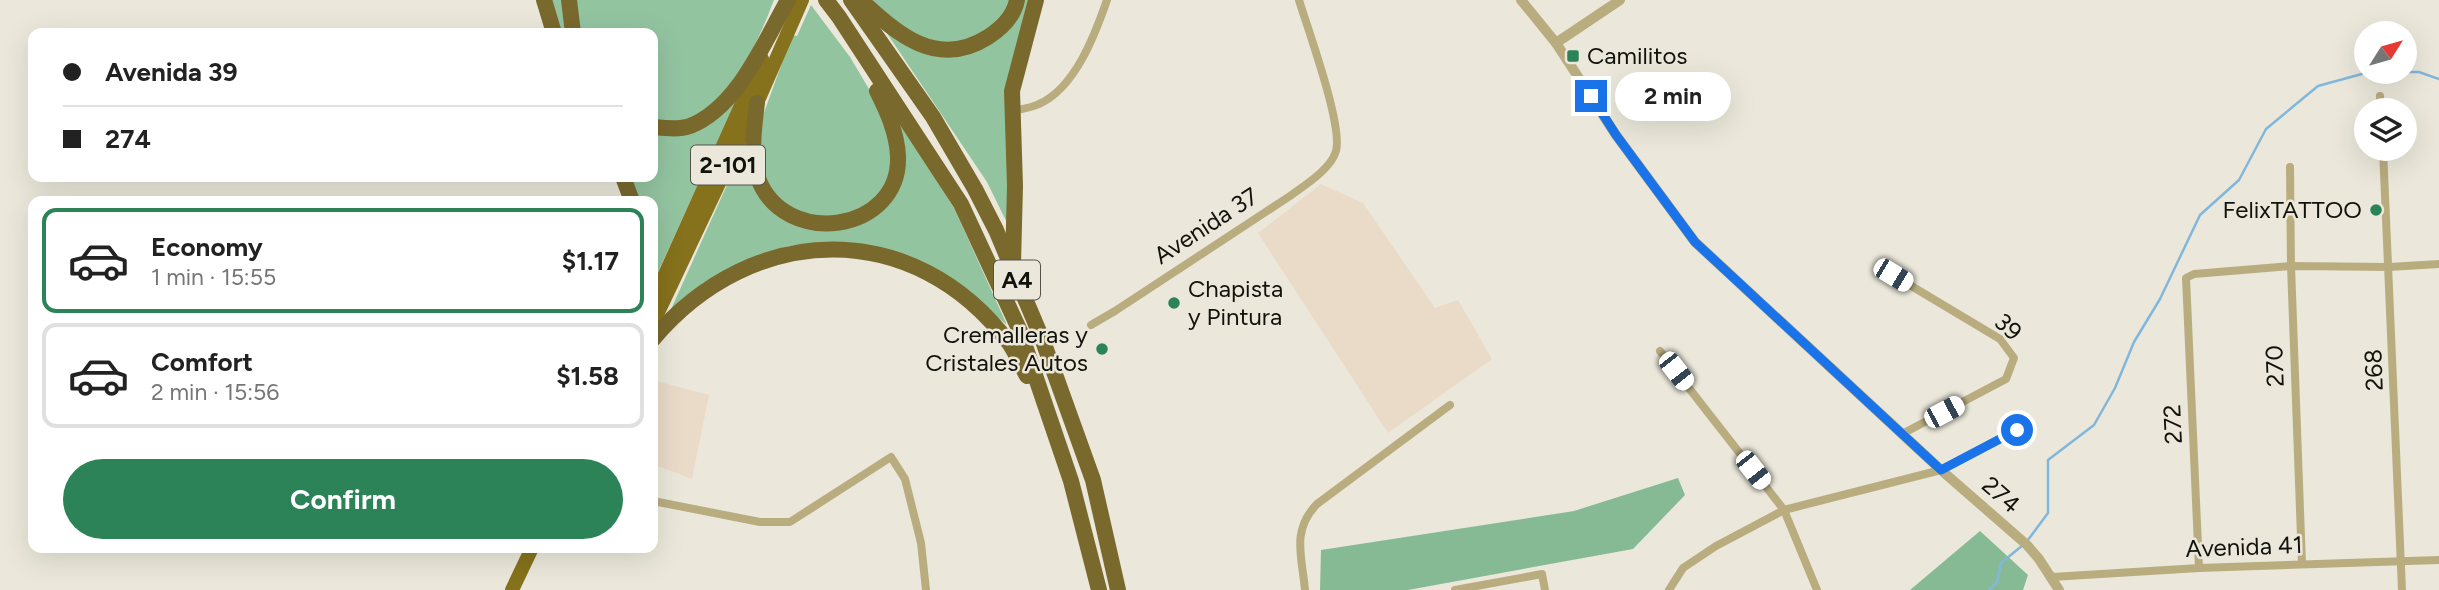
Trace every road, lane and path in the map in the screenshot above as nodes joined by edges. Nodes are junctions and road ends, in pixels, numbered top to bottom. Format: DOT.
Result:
graph roads {
  1 [pos="544,0"];
  2 [pos="569,0"];
  3 [pos="826,0"];
  4 [pos="851,0"];
  5 [pos="861,0"];
  6 [pos="1017,0"];
  7 [pos="1036,0"];
  8 [pos="1107,0"];
  9 [pos="1299,0"];
  10 [pos="1521,0"];
  11 [pos="1620,0"];
  12 [pos="794,1"];
  13 [pos="839,17"];
  14 [pos="552,28"];
  15 [pos="572,28"];
  16 [pos="1556,43"];
  17 [pos="757,103"];
  18 [pos="1012,111"];
  19 [pos="658,127"];
  20 [pos="2384,161"];
  21 [pos="2290,167"];
  22 [pos="2439,264"];
  23 [pos="2291,266"];
  24 [pos="2389,267"];
  25 [pos="1013,270"];
  26 [pos="1893,275"];
  27 [pos="658,289"];
  28 [pos="658,312"];
  29 [pos="1091,325"];
  30 [pos="658,333"];
  31 [pos="1660,351"];
  32 [pos="1450,405"];
  33 [pos="2017,430"];
  34 [pos="1902,434"];
  35 [pos="1941,470"];
  36 [pos="1071,481"];
  37 [pos="658,502"];
  38 [pos="1784,510"];
  39 [pos="530,553"];
  40 [pos="540,553"];
  41 [pos="2439,560"];
  42 [pos="2401,561"];
  43 [pos="2302,564"];
  44 [pos="2199,568"];
  45 [pos="2052,577"];
  46 [pos="512,590"];
  47 [pos="522,590"];
  48 [pos="926,590"];
  49 [pos="1099,590"];
  50 [pos="1118,590"];
  51 [pos="1305,590"];
  52 [pos="1455,590"];
  53 [pos="1545,590"];
  54 [pos="1669,590"];
  55 [pos="1817,590"];
  56 [pos="2059,590"];
  57 [pos="2402,590"];
  1 -- 14 [label="highway"];
  2 -- 15 [label="highway"];
  3 -- 13 [label="highway, A4"];
  4 -- 25 [label="highway, A4"];
  5 -- 6 [label="highway"];
  7 -- 18 [label="highway"];
  8 -- 18 [label="street"];
  9 -- 29 [label="street, Avenida 37"];
  10 -- 16 [label="street, 274"];
  11 -- 16 [label="street"];
  12 -- 17 [label="highway, 2-101"];
  12 -- 19 [label="highway"];
  12 -- 27 [label="highway, 2-101"];
  13 -- 17 [label="highway"];
  13 -- 36 [label="highway, A4"];
  16 -- 34 [label="street, 274"];
  17 -- 28 [label="highway, 2-101"];
  18 -- 25 [label="highway"];
  20 -- 24 [label="street, 268"];
  21 -- 23 [label="street, 270"];
  22 -- 24 [label="street"];
  23 -- 24 [label="street"];
  23 -- 43 [label="street, 270"];
  23 -- 44 [label="street, 272"];
  24 -- 42 [label="street, 268"];
  25 -- 50 [label="highway, A4"];
  26 -- 34 [label="street, 39"];
  30 -- 36 [label="highway"];
  31 -- 38 [label="street"];
  32 -- 51 [label="street"];
  33 -- 35 [label="street"];
  34 -- 35 [label="street, 274"];
  35 -- 38 [label="street"];
  35 -- 45 [label="street, 274"];
  36 -- 49 [label="highway, A4"];
  37 -- 48 [label="street"];
  38 -- 54 [label="street"];
  38 -- 55 [label="street"];
  39 -- 46 [label="highway"];
  40 -- 47 [label="highway"];
  41 -- 42 [label="street, Avenida 41"];
  42 -- 43 [label="street, Avenida 41"];
  42 -- 57 [label="street, 268"];
  43 -- 44 [label="street, Avenida 41"];
  44 -- 45 [label="street, Avenida 41"];
  45 -- 56 [label="street, 274"];
  52 -- 53 [label="street"];
}
